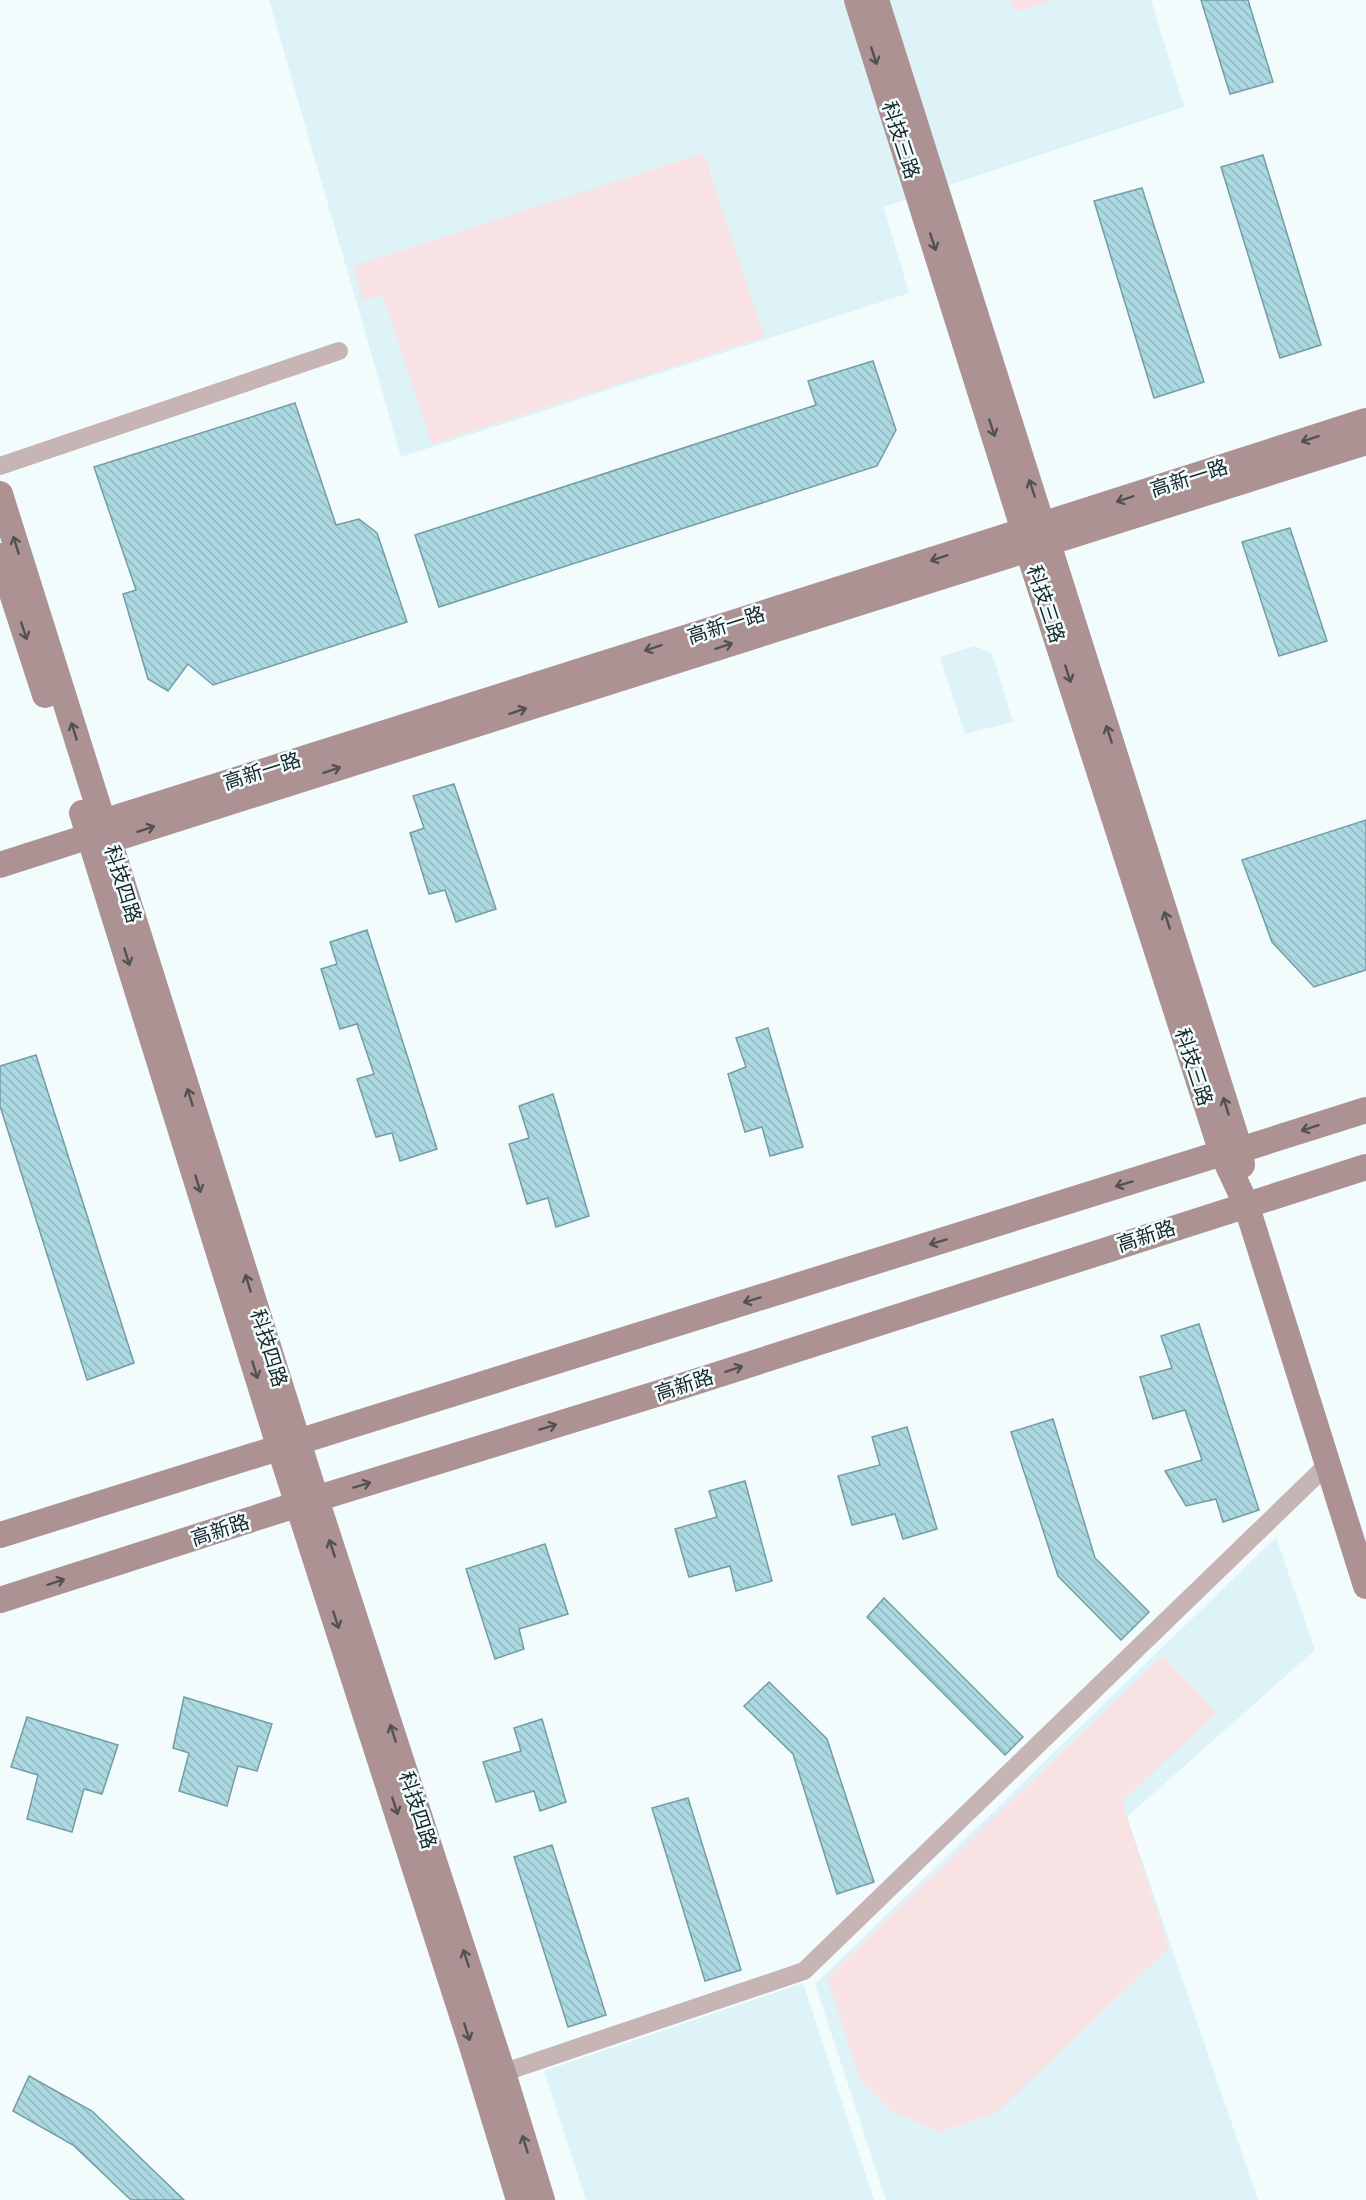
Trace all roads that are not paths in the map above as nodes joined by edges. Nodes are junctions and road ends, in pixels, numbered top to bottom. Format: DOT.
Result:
graph roads {
  1 [pos="857,0"];
  2 [pos="876,0"];
  3 [pos="339,351"];
  4 [pos="1366,421"];
  5 [pos="1366,442"];
  6 [pos="0,466"];
  7 [pos="0,494"];
  8 [pos="1036,537"];
  9 [pos="0,556"];
  10 [pos="101,833"];
  11 [pos="0,865"];
  12 [pos="1366,1110"];
  13 [pos="1231,1152"];
  14 [pos="1366,1167"];
  15 [pos="1246,1204"];
  16 [pos="289,1446"];
  17 [pos="1327,1465"];
  18 [pos="308,1502"];
  19 [pos="0,1535"];
  20 [pos="1366,1586"];
  21 [pos="0,1600"];
  22 [pos="493,2076"];
  23 [pos="519,2200"];
  24 [pos="542,2200"];
  1 -- 8 [label="street, 科技三路, one-way"];
  8 -- 2 [label="street, 科技三路, one-way"];
  3 -- 6 [label="street"];
  4 -- 8 [label="street, 高新一路, one-way"];
  5 -- 8 [label="street, 高新一路"];
  10 -- 7 [label="street, 科技四路, one-way"];
  8 -- 10 [label="street, 高新一路"];
  8 -- 13 [label="street, 科技三路"];
  9 -- 10 [label="street, 科技四路, one-way"];
  10 -- 11 [label="street, 高新一路"];
  10 -- 16 [label="street, 科技四路"];
  12 -- 13 [label="street, one-way"];
  13 -- 15 [label="street, 科技三路"];
  13 -- 16 [label="street, one-way"];
  14 -- 15 [label="street, 高新路"];
  15 -- 17 [label="street, 科技三路"];
  18 -- 15 [label="street, 高新路, one-way"];
  16 -- 18 [label="street, 科技四路"];
  16 -- 19 [label="street"];
  17 -- 20 [label="street, 科技三路"];
  17 -- 22 [label="street"];
  21 -- 18 [label="street, 高新路, one-way"];
  18 -- 22 [label="street, 科技四路"];
  22 -- 23 [label="street, 科技四路"];
  24 -- 22 [label="street, 科技四路, one-way"];
}
